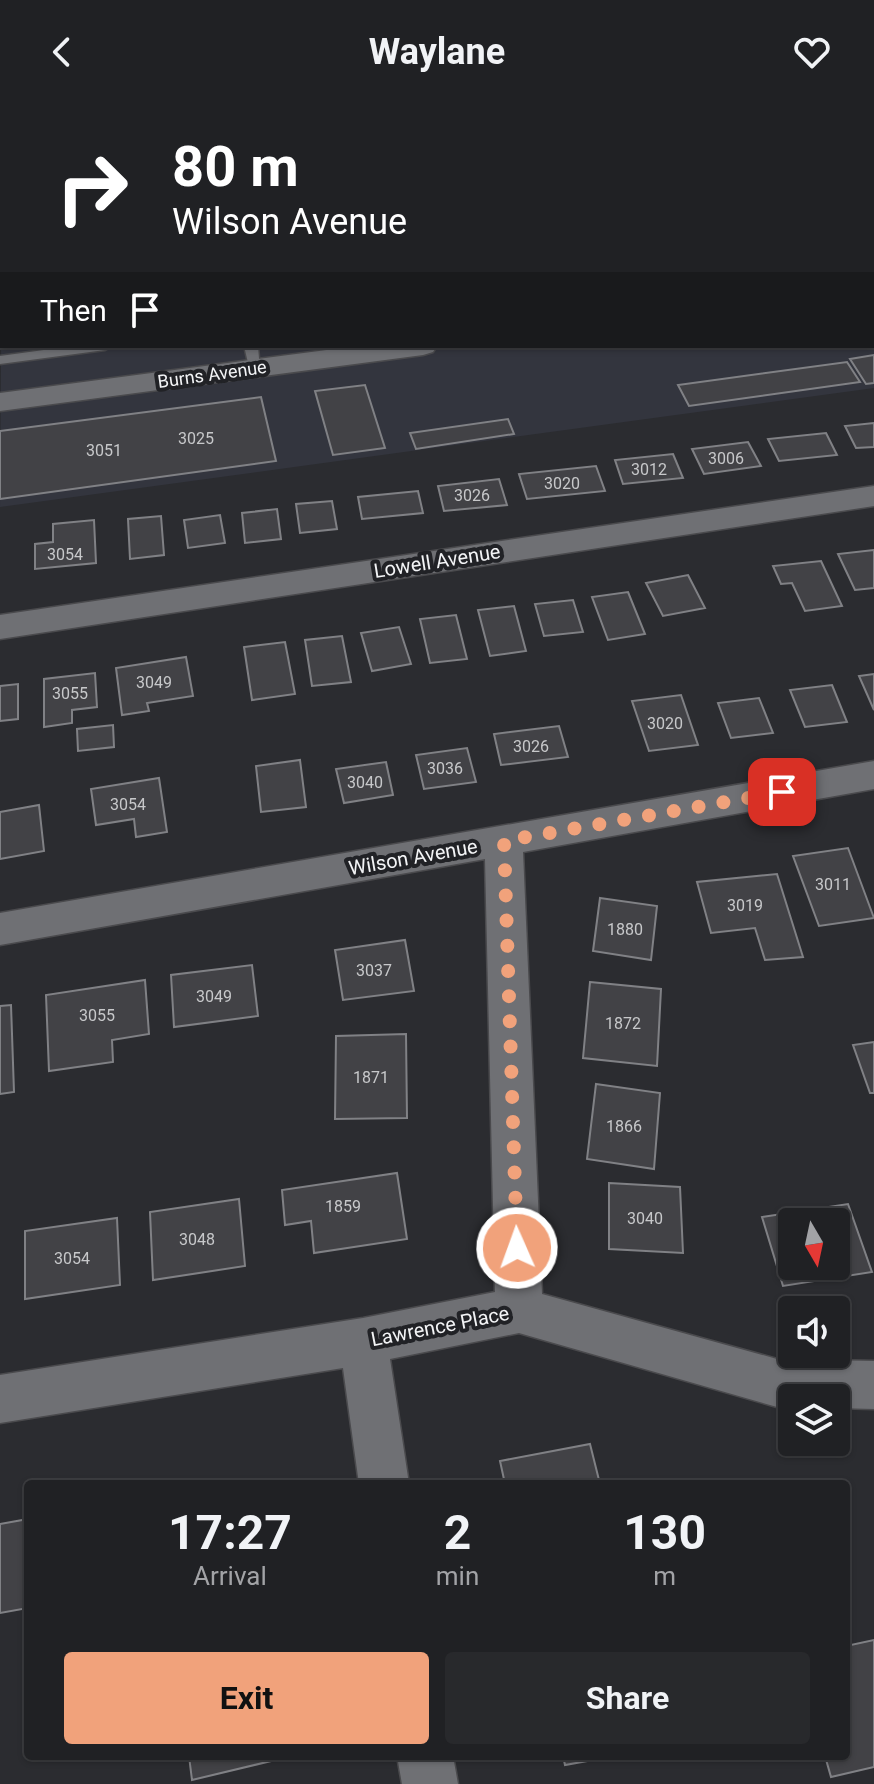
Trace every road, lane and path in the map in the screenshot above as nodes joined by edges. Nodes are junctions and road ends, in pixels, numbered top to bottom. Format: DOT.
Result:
graph roads {
  1 [pos="391,348"];
  2 [pos="68,349"];
  3 [pos="253,357"];
  4 [pos="0,360"];
  5 [pos="0,402"];
  6 [pos="874,496"];
  7 [pos="0,627"];
  8 [pos="874,775"];
  9 [pos="504,841"];
  10 [pos="0,929"];
  11 [pos="519,1310"];
  12 [pos="363,1341"];
  13 [pos="874,1385"];
  14 [pos="0,1399"];
  15 [pos="383,1480"];
  16 [pos="426,1760"];
  17 [pos="430,1784"];
  1 -- 3 [label="street, Burns Avenue"];
  2 -- 4 [label="lane"];
  3 -- 5 [label="street, Burns Avenue"];
  6 -- 7 [label="street, Lowell Avenue"];
  8 -- 9 [label="street, Wilson Avenue"];
  9 -- 10 [label="street, Wilson Avenue"];
  9 -- 11 [label="street"];
  11 -- 12 [label="street, Lawrence Place"];
  11 -- 13 [label="street, Lawrence Place"];
  12 -- 14 [label="street, Lawrence Place"];
  12 -- 15 [label="street"];
  16 -- 17 [label="street"];
}
